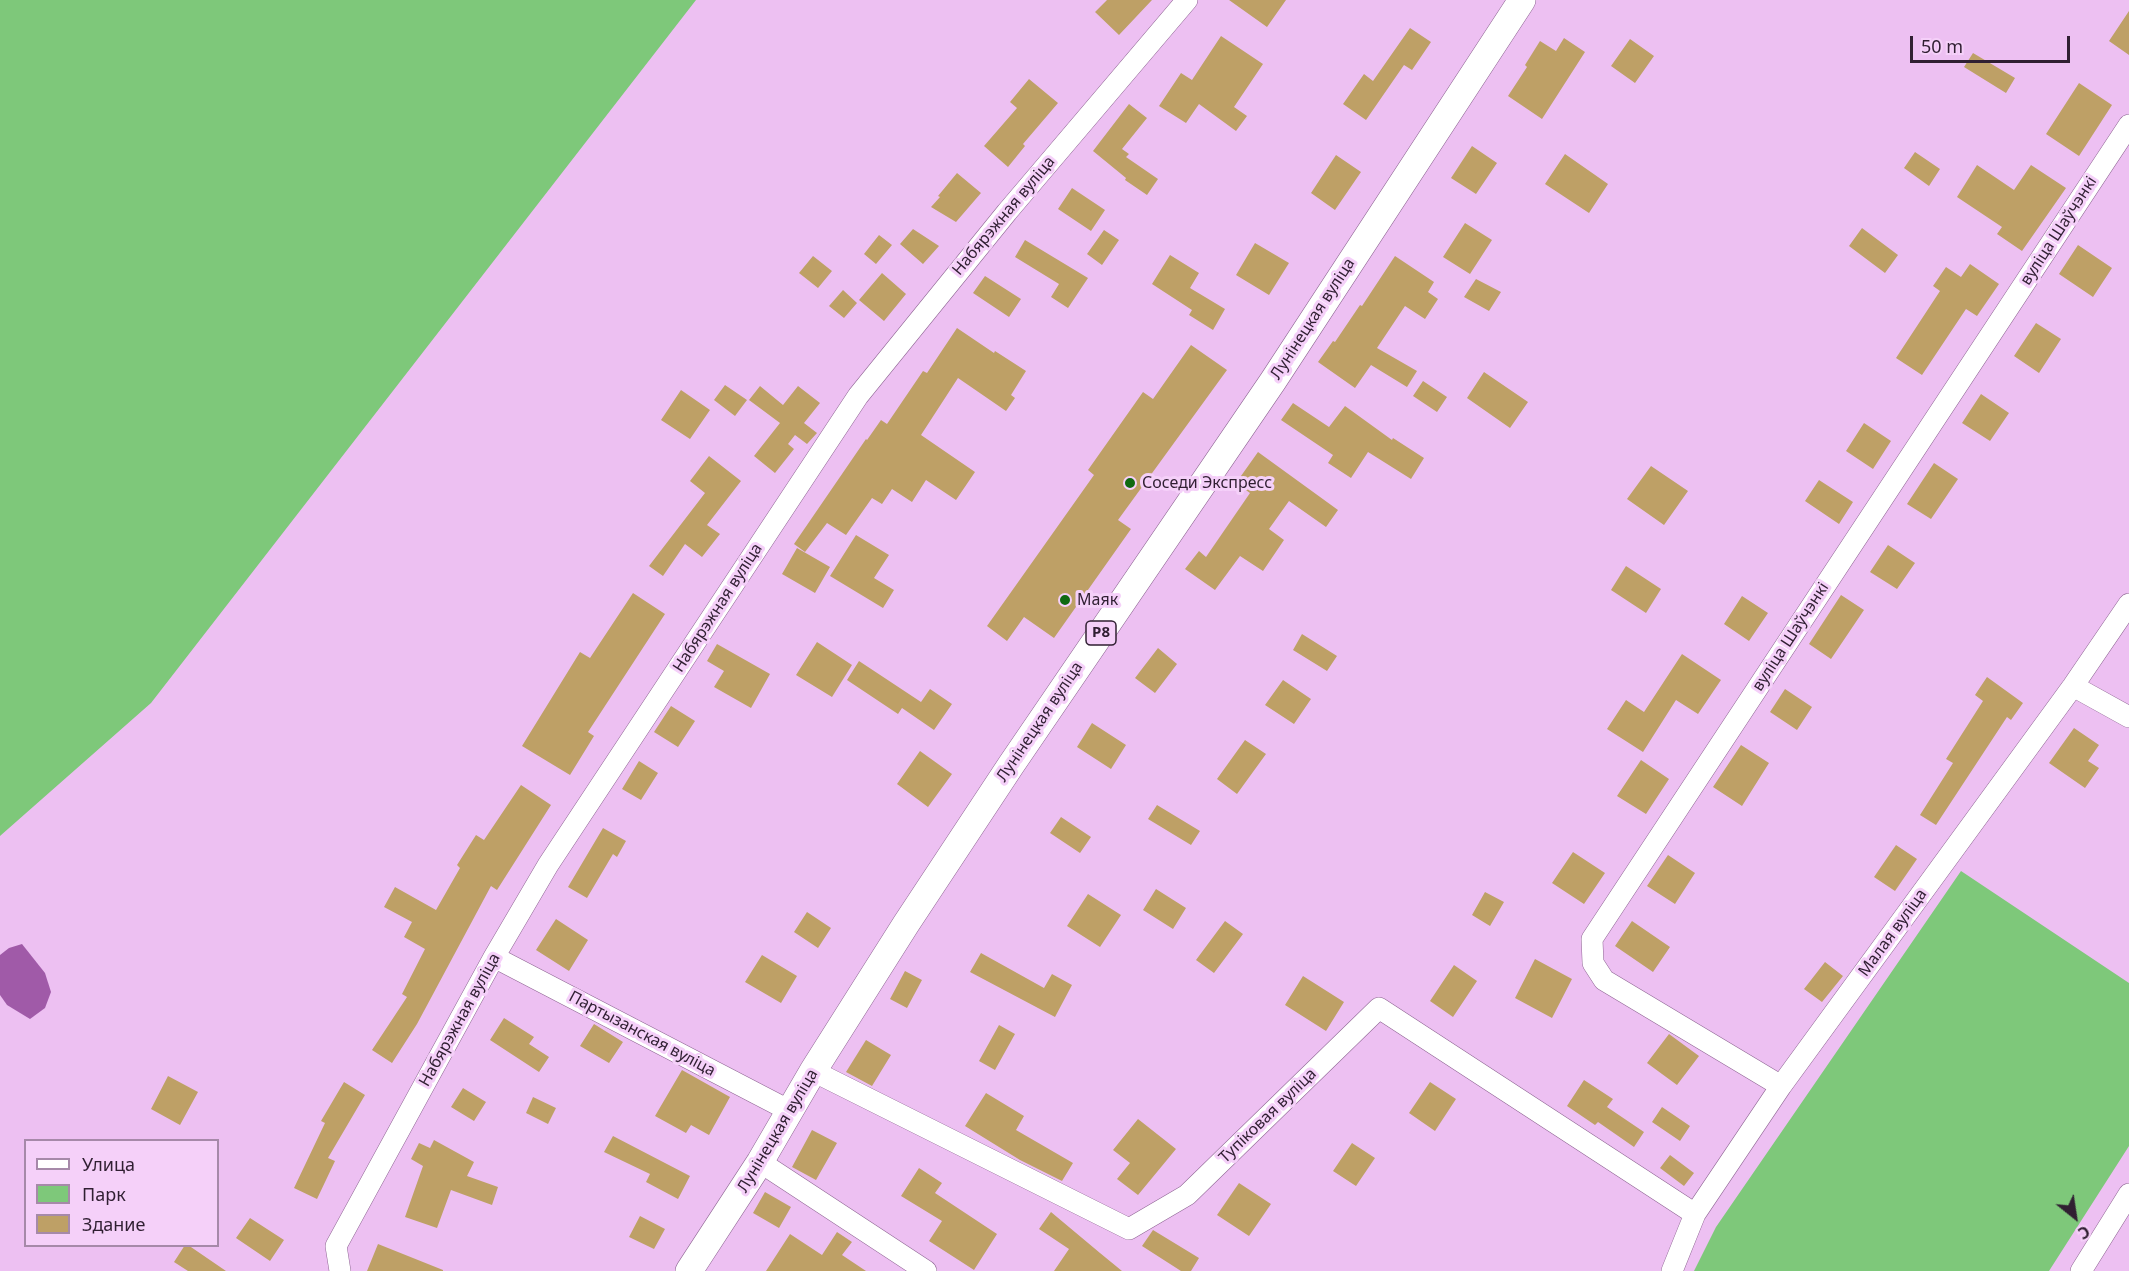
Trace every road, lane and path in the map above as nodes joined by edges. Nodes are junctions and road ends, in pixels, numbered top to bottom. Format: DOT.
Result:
graph roads {
  1 [pos="1187,0"];
  2 [pos="1522,0"];
  3 [pos="2129,125"];
  4 [pos="2129,604"];
  5 [pos="2073,686"];
  6 [pos="2129,717"];
  7 [pos="494,957"];
  8 [pos="813,1071"];
  9 [pos="1781,1086"];
  10 [pos="790,1111"];
  11 [pos="760,1162"];
  12 [pos="2129,1194"];
  13 [pos="1695,1214"];
  14 [pos="340,1271"];
  15 [pos="689,1271"];
  16 [pos="926,1271"];
  17 [pos="1672,1271"];
  18 [pos="2081,1271"];
  1 -- 7 [label="street, Набярэжная вуліца"];
  2 -- 8 [label="main road, Лунінецкая вуліца / Р8"];
  3 -- 9 [label="street, вуліца Шаўчэнкі"];
  4 -- 5 [label="street, Малая вуліца"];
  5 -- 6 [label="street"];
  5 -- 9 [label="street, Малая вуліца"];
  7 -- 10 [label="street, Партызанская вуліца"];
  7 -- 14 [label="street, Набярэжная вуліца"];
  8 -- 10 [label="main road, Лунінецкая вуліца / Р8"];
  8 -- 13 [label="street, Тупіковая вуліца"];
  9 -- 13 [label="street, Малая вуліца"];
  10 -- 11 [label="main road, Лунінецкая вуліца / Р8"];
  11 -- 15 [label="main road, Лунінецкая вуліца / Р8"];
  11 -- 16 [label="street"];
  12 -- 18 [label="street"];
  13 -- 17 [label="street, Малая вуліца"];
}
